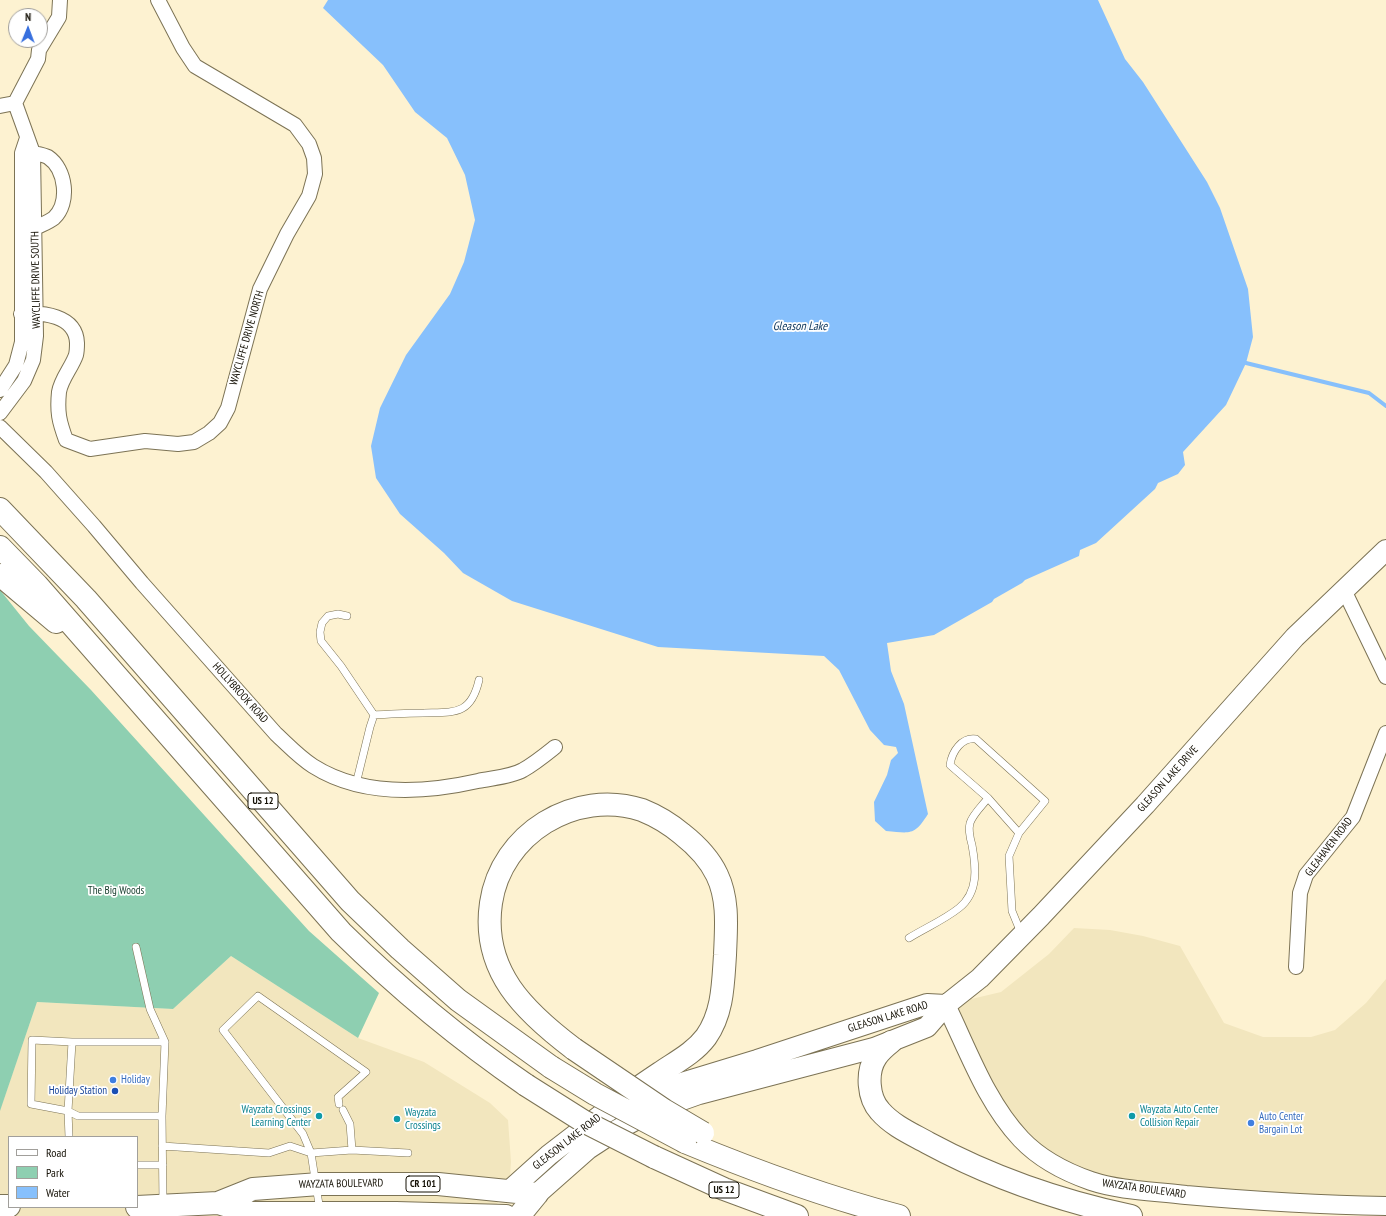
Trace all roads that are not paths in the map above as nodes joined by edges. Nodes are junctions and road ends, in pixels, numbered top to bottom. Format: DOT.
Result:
graph roads {
  1 [pos="60,0"];
  2 [pos="158,0"];
  3 [pos="15,103"];
  4 [pos="0,106"];
  5 [pos="27,138"];
  6 [pos="33,154"];
  7 [pos="35,228"];
  8 [pos="36,313"];
  9 [pos="21,314"];
  10 [pos="0,390"];
  11 [pos="0,413"];
  12 [pos="0,427"];
  13 [pos="0,508"];
  14 [pos="0,547"];
  15 [pos="1386,550"];
  16 [pos="0,575"];
  17 [pos="1344,590"];
  18 [pos="347,616"];
  19 [pos="97,654"];
  20 [pos="1386,677"];
  21 [pos="479,680"];
  22 [pos="374,715"];
  23 [pos="1386,733"];
  24 [pos="555,748"];
  25 [pos="356,784"];
  26 [pos="988,798"];
  27 [pos="1019,833"];
  28 [pos="1022,935"];
  29 [pos="909,938"];
  30 [pos="136,947"];
  31 [pos="1296,967"];
  32 [pos="946,1005"];
  33 [pos="72,1042"];
  34 [pos="164,1042"];
  35 [pos="891,1042"];
  36 [pos="68,1111"];
  37 [pos="607,1111"];
  38 [pos="162,1116"];
  39 [pos="69,1136"];
  40 [pos="694,1137"];
  41 [pos="162,1146"];
  42 [pos="352,1150"];
  43 [pos="311,1153"];
  44 [pos="408,1153"];
  45 [pos="138,1165"];
  46 [pos="162,1165"];
  47 [pos="316,1184"];
  48 [pos="509,1191"];
  49 [pos="537,1194"];
  50 [pos="218,1203"];
  51 [pos="163,1206"];
  52 [pos="1386,1206"];
  53 [pos="138,1207"];
  54 [pos="320,1212"];
  55 [pos="402,1214"];
  56 [pos="493,1215"];
  57 [pos="519,1216"];
  58 [pos="797,1216"];
  59 [pos="899,1216"];
  60 [pos="1131,1216"];
  1 -- 3 [label="street"];
  2 -- 8 [label="street, WAYCLIFFE DRIVE NORTH"];
  3 -- 4 [label="street"];
  3 -- 5 [label="street, WAYCLIFFE DRIVE SOUTH"];
  5 -- 6 [label="street, WAYCLIFFE DRIVE SOUTH"];
  5 -- 9 [label="street, WAYCLIFFE DRIVE SOUTH"];
  6 -- 7 [label="street, WAYCLIFFE DRIVE SOUTH"];
  6 -- 7 [label="street"];
  7 -- 8 [label="street, WAYCLIFFE DRIVE SOUTH"];
  8 -- 9 [label="street, WAYCLIFFE DRIVE NORTH"];
  8 -- 11 [label="street, WAYCLIFFE DRIVE SOUTH"];
  9 -- 10 [label="street, WAYCLIFFE DRIVE SOUTH"];
  12 -- 25 [label="street, HOLLYBROOK ROAD"];
  13 -- 40 [label="main road, US 12, bridge"];
  14 -- 19 [label="main road, US 12"];
  15 -- 17 [label="main road, GLEASON LAKE DRIVE"];
  16 -- 19 [label="main road"];
  17 -- 20 [label="street"];
  17 -- 28 [label="main road, GLEASON LAKE DRIVE"];
  18 -- 22 [label="lane"];
  19 -- 58 [label="main road, US 12, bridge"];
  21 -- 22 [label="lane"];
  22 -- 25 [label="lane"];
  23 -- 31 [label="street, GLEAHAVEN ROAD"];
  24 -- 25 [label="street, HOLLYBROOK ROAD"];
  26 -- 27 [label="lane"];
  26 -- 27 [label="lane"];
  26 -- 29 [label="lane"];
  27 -- 28 [label="lane"];
  28 -- 32 [label="main road, GLEASON LAKE DRIVE"];
  30 -- 34 [label="lane"];
  32 -- 35 [label="main road, GLEASON LAKE ROAD"];
  32 -- 37 [label="main road, GLEASON LAKE ROAD"];
  32 -- 52 [label="street, WAYZATA BOULEVARD"];
  33 -- 34 [label="lane"];
  33 -- 36 [label="lane"];
  33 -- 36 [label="lane"];
  34 -- 38 [label="lane"];
  35 -- 49 [label="main road, GLEASON LAKE ROAD"];
  35 -- 60 [label="main road"];
  36 -- 38 [label="lane"];
  36 -- 39 [label="lane"];
  37 -- 40 [label="main road, bridge"];
  37 -- 48 [label="main road, GLEASON LAKE ROAD"];
  38 -- 41 [label="lane"];
  40 -- 59 [label="main road"];
  41 -- 43 [label="lane"];
  41 -- 46 [label="lane"];
  42 -- 43 [label="lane"];
  42 -- 43 [label="lane"];
  42 -- 44 [label="lane"];
  43 -- 47 [label="lane"];
  45 -- 46 [label="lane"];
  46 -- 51 [label="lane"];
  47 -- 48 [label="main road, WAYZATA BOULEVARD / CR 101"];
  47 -- 50 [label="main road, WAYZATA BOULEVARD / CR 101"];
  47 -- 54 [label="lane"];
  48 -- 49 [label="main road, CR 101"];
  48 -- 56 [label="main road"];
  49 -- 57 [label="main road"];
  50 -- 51 [label="main road, WAYZATA BOULEVARD / CR 101"];
  50 -- 54 [label="main road, WAYZATA BOULEVARD / CR 101"];
  51 -- 53 [label="main road, WAYZATA BOULEVARD / CR 101"];
  54 -- 55 [label="main road, WAYZATA BOULEVARD / CR 101"];
  55 -- 56 [label="main road, WAYZATA BOULEVARD"];
}
